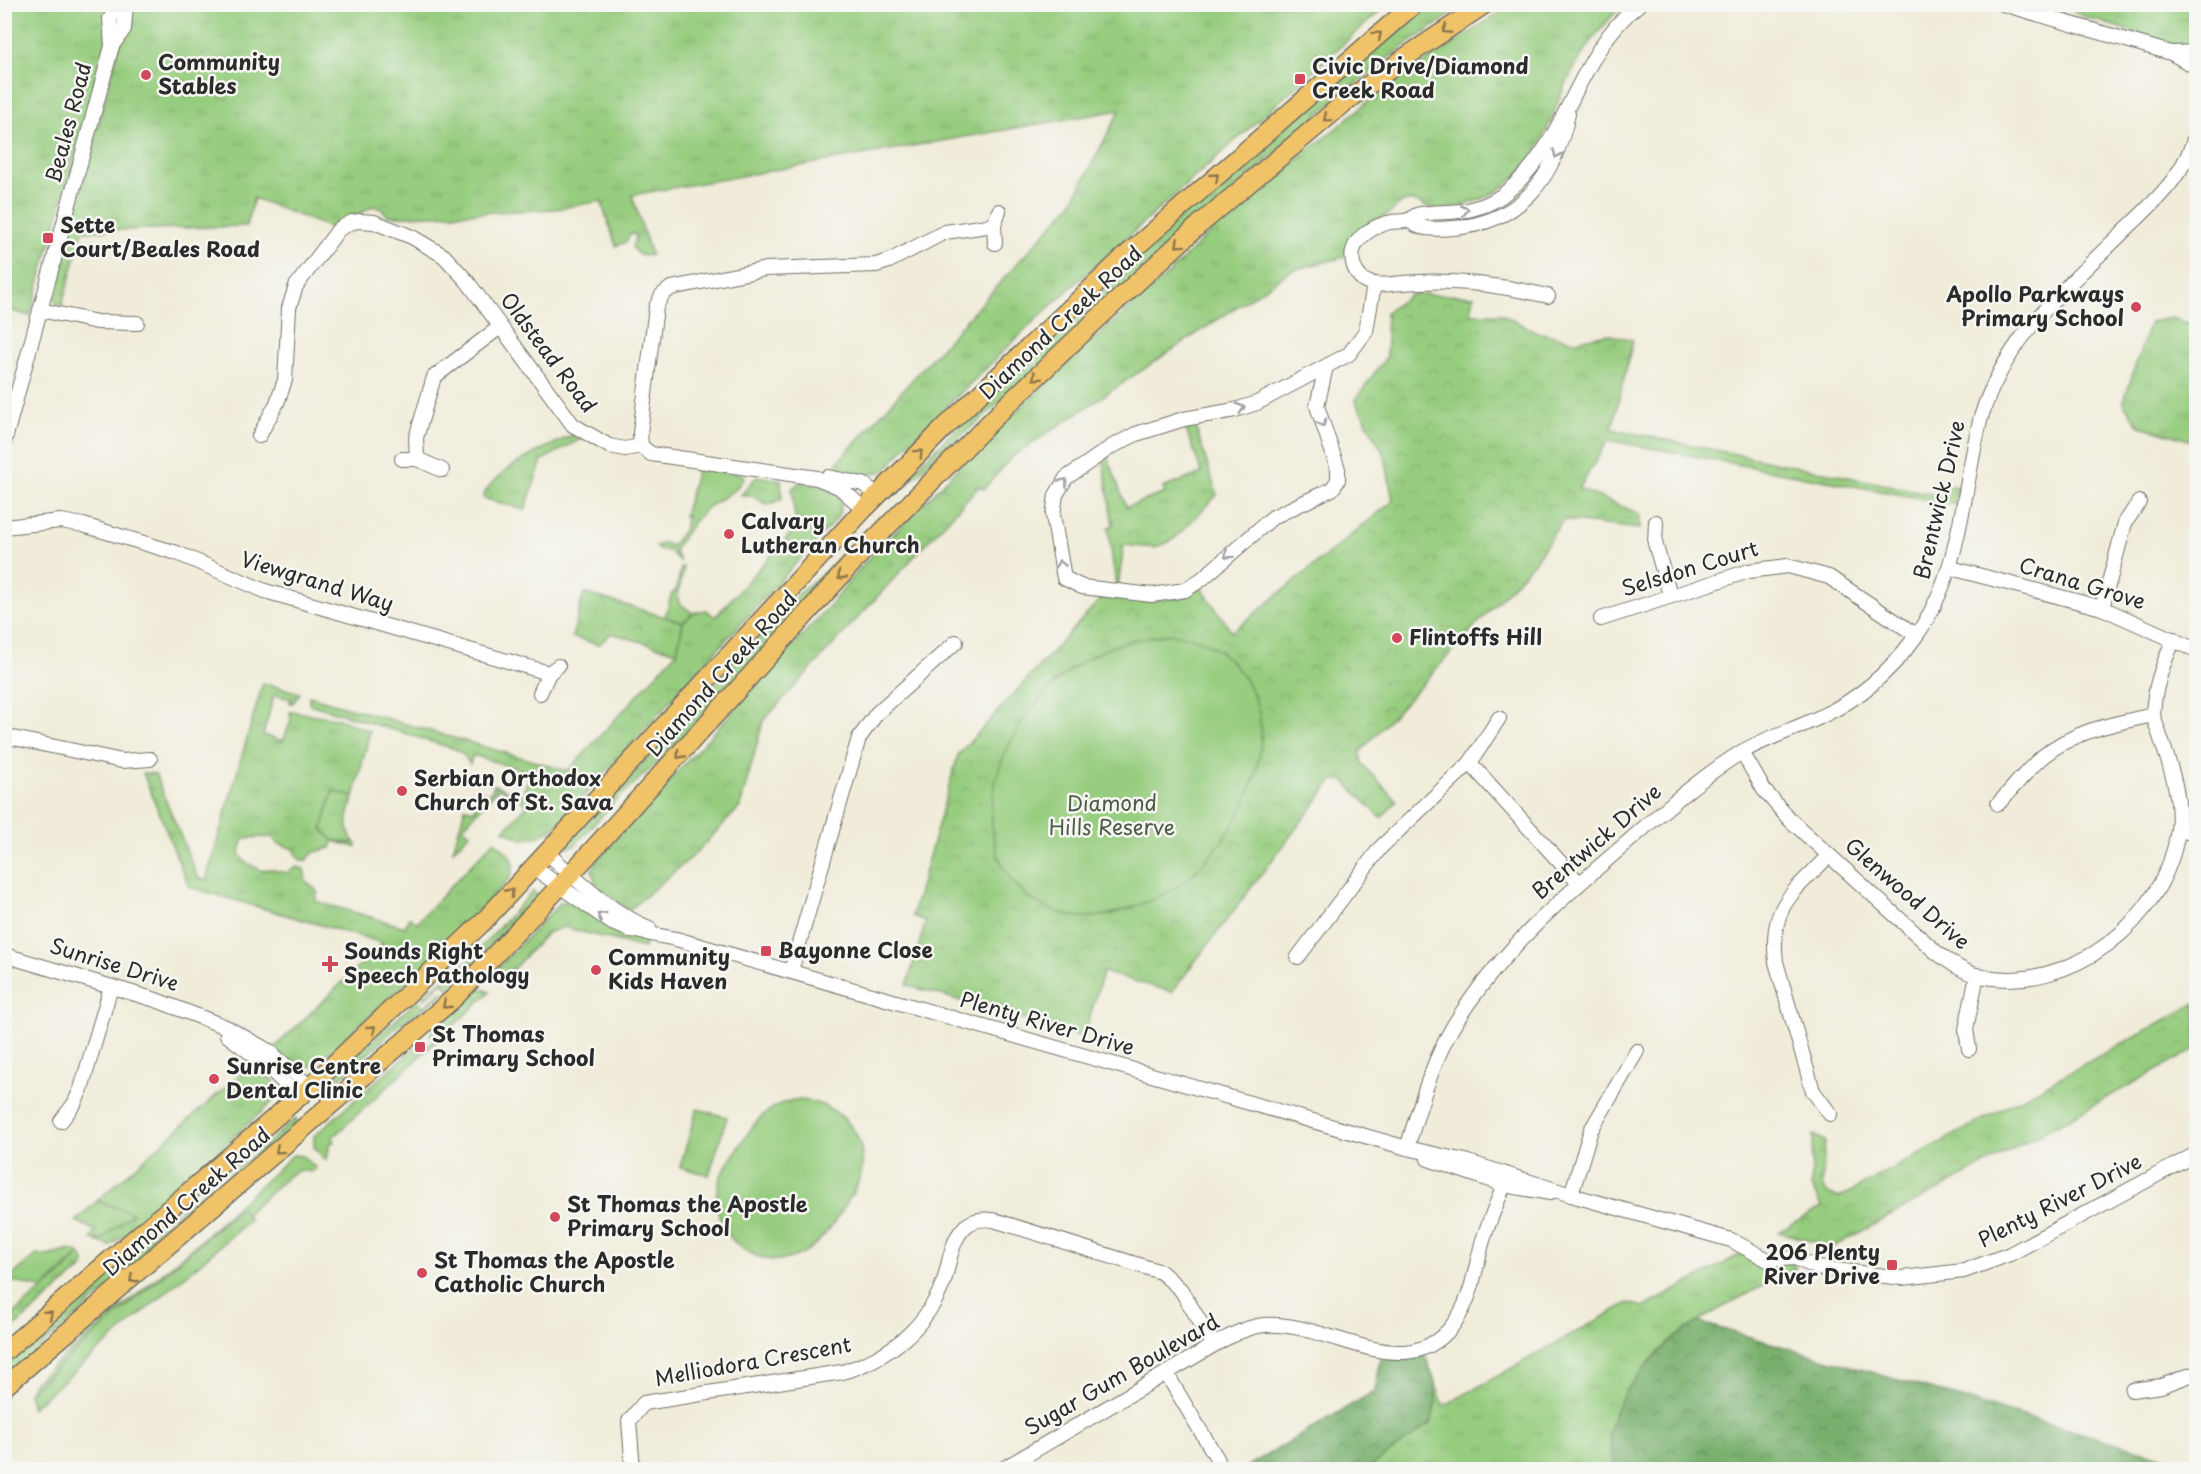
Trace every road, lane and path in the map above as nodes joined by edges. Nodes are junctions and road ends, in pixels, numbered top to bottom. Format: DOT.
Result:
graph roads {
  1 [pos="118,4"];
  2 [pos="126,4"];
  3 [pos="1414,4"];
  4 [pos="1485,4"];
  5 [pos="1639,4"];
  6 [pos="2003,4"];
  7 [pos="112,46"];
  8 [pos="2196,52"];
  9 [pos="2171,53"];
  10 [pos="2196,67"];
  11 [pos="2196,132"];
  12 [pos="999,211"];
  13 [pos="994,225"];
  14 [pos="995,243"];
  15 [pos="1374,284"];
  16 [pos="1548,296"];
  17 [pos="40,310"];
  18 [pos="137,323"];
  19 [pos="500,327"];
  20 [pos="1326,367"];
  21 [pos="7,421"];
  22 [pos="259,436"];
  23 [pos="4,443"];
  24 [pos="641,446"];
  25 [pos="402,459"];
  26 [pos="417,459"];
  27 [pos="442,470"];
  28 [pos="817,478"];
  29 [pos="878,495"];
  30 [pos="2139,502"];
  31 [pos="864,509"];
  32 [pos="1656,522"];
  33 [pos="890,523"];
  34 [pos="4,527"];
  35 [pos="1951,568"];
  36 [pos="1670,595"];
  37 [pos="2102,608"];
  38 [pos="1601,619"];
  39 [pos="1917,635"];
  40 [pos="2174,639"];
  41 [pos="956,642"];
  42 [pos="2196,650"];
  43 [pos="540,693"];
  44 [pos="2154,715"];
  45 [pos="1499,718"];
  46 [pos="4,736"];
  47 [pos="1742,752"];
  48 [pos="150,759"];
  49 [pos="1470,764"];
  50 [pos="1998,804"];
  51 [pos="2178,830"];
  52 [pos="2196,834"];
  53 [pos="546,852"];
  54 [pos="1828,855"];
  55 [pos="533,867"];
  56 [pos="565,880"];
  57 [pos="1579,883"];
  58 [pos="4,955"];
  59 [pos="1298,957"];
  60 [pos="791,971"];
  61 [pos="1977,975"];
  62 [pos="111,987"];
  63 [pos="1969,1049"];
  64 [pos="1637,1051"];
  65 [pos="304,1092"];
  66 [pos="323,1112"];
  67 [pos="1830,1114"];
  68 [pos="61,1121"];
  69 [pos="1407,1148"];
  70 [pos="2196,1154"];
  71 [pos="1499,1179"];
  72 [pos="1571,1195"];
  73 [pos="1214,1345"];
  74 [pos="4,1352"];
  75 [pos="1166,1373"];
  76 [pos="2196,1373"];
  77 [pos="4,1388"];
  78 [pos="2132,1390"];
  79 [pos="1218,1460"];
  80 [pos="633,1470"];
  81 [pos="1002,1470"];
  1 -- 7 [label="street, Beales Road"];
  2 -- 7 [label="street, Beales Road"];
  29 -- 3 [label="main road, Diamond Creek Road, one-way"];
  4 -- 33 [label="main road, Diamond Creek Road, one-way"];
  5 -- 15 [label="street"];
  6 -- 9 [label="street"];
  7 -- 17 [label="street, Beales Road"];
  8 -- 9 [label="street"];
  9 -- 10 [label="street"];
  11 -- 35 [label="street, Brentwick Drive"];
  12 -- 13 [label="street"];
  13 -- 14 [label="street"];
  13 -- 24 [label="street"];
  15 -- 16 [label="street"];
  15 -- 20 [label="street"];
  17 -- 18 [label="street"];
  17 -- 21 [label="street, Beales Road"];
  19 -- 22 [label="street, Oldstead Road"];
  19 -- 24 [label="street, Oldstead Road"];
  19 -- 26 [label="street"];
  20 -- 20 [label="street, one-way"];
  21 -- 23 [label="street, Beales Road"];
  24 -- 28 [label="street, Oldstead Road"];
  25 -- 26 [label="street"];
  26 -- 27 [label="street"];
  28 -- 29 [label="street, Oldstead Road"];
  28 -- 31 [label="street, Oldstead Road"];
  29 -- 31 [label="main road, Diamond Creek Road"];
  29 -- 33 [label="main road"];
  30 -- 37 [label="street"];
  31 -- 33 [label="main road"];
  31 -- 53 [label="main road, Diamond Creek Road"];
  32 -- 36 [label="street"];
  33 -- 56 [label="main road, Diamond Creek Road, one-way"];
  34 -- 43 [label="street, Viewgrand Way"];
  35 -- 37 [label="street, Crana Grove"];
  35 -- 39 [label="street, Brentwick Drive"];
  36 -- 38 [label="street, Selsdon Court"];
  36 -- 39 [label="street, Selsdon Court"];
  37 -- 40 [label="street, Crana Grove"];
  39 -- 47 [label="street, Brentwick Drive"];
  40 -- 42 [label="street, Crana Grove"];
  40 -- 44 [label="street, Glenwood Drive"];
  41 -- 60 [label="street"];
  44 -- 50 [label="street"];
  44 -- 51 [label="street, Glenwood Drive"];
  45 -- 49 [label="street"];
  46 -- 48 [label="street"];
  47 -- 54 [label="street, Glenwood Drive"];
  47 -- 57 [label="street, Brentwick Drive"];
  49 -- 57 [label="street"];
  49 -- 59 [label="street"];
  51 -- 52 [label="street"];
  51 -- 61 [label="street, Glenwood Drive"];
  53 -- 55 [label="main road, Diamond Creek Road"];
  53 -- 56 [label="street, Plenty River Drive"];
  54 -- 61 [label="street, Glenwood Drive"];
  54 -- 67 [label="street"];
  55 -- 56 [label="street, Plenty River Drive"];
  65 -- 55 [label="main road, Diamond Creek Road, one-way"];
  56 -- 60 [label="street, Plenty River Drive"];
  56 -- 66 [label="main road, Diamond Creek Road, one-way"];
  57 -- 69 [label="street, Brentwick Drive"];
  58 -- 62 [label="street, Sunrise Drive"];
  60 -- 69 [label="street, Plenty River Drive"];
  61 -- 63 [label="street"];
  62 -- 65 [label="street, Sunrise Drive"];
  62 -- 68 [label="street"];
  64 -- 72 [label="street"];
  65 -- 66 [label="main road, Sunrise Drive"];
  74 -- 65 [label="main road, Diamond Creek Road, one-way"];
  66 -- 77 [label="main road, Diamond Creek Road, one-way"];
  69 -- 71 [label="street, Plenty River Drive"];
  70 -- 72 [label="street, Plenty River Drive"];
  71 -- 72 [label="street, Plenty River Drive"];
  71 -- 73 [label="street, Sugar Gum Boulevard"];
  73 -- 75 [label="street, Sugar Gum Boulevard"];
  73 -- 80 [label="street, Melliodora Crescent"];
  75 -- 79 [label="street"];
  75 -- 81 [label="street, Sugar Gum Boulevard"];
  76 -- 78 [label="street"];
}
